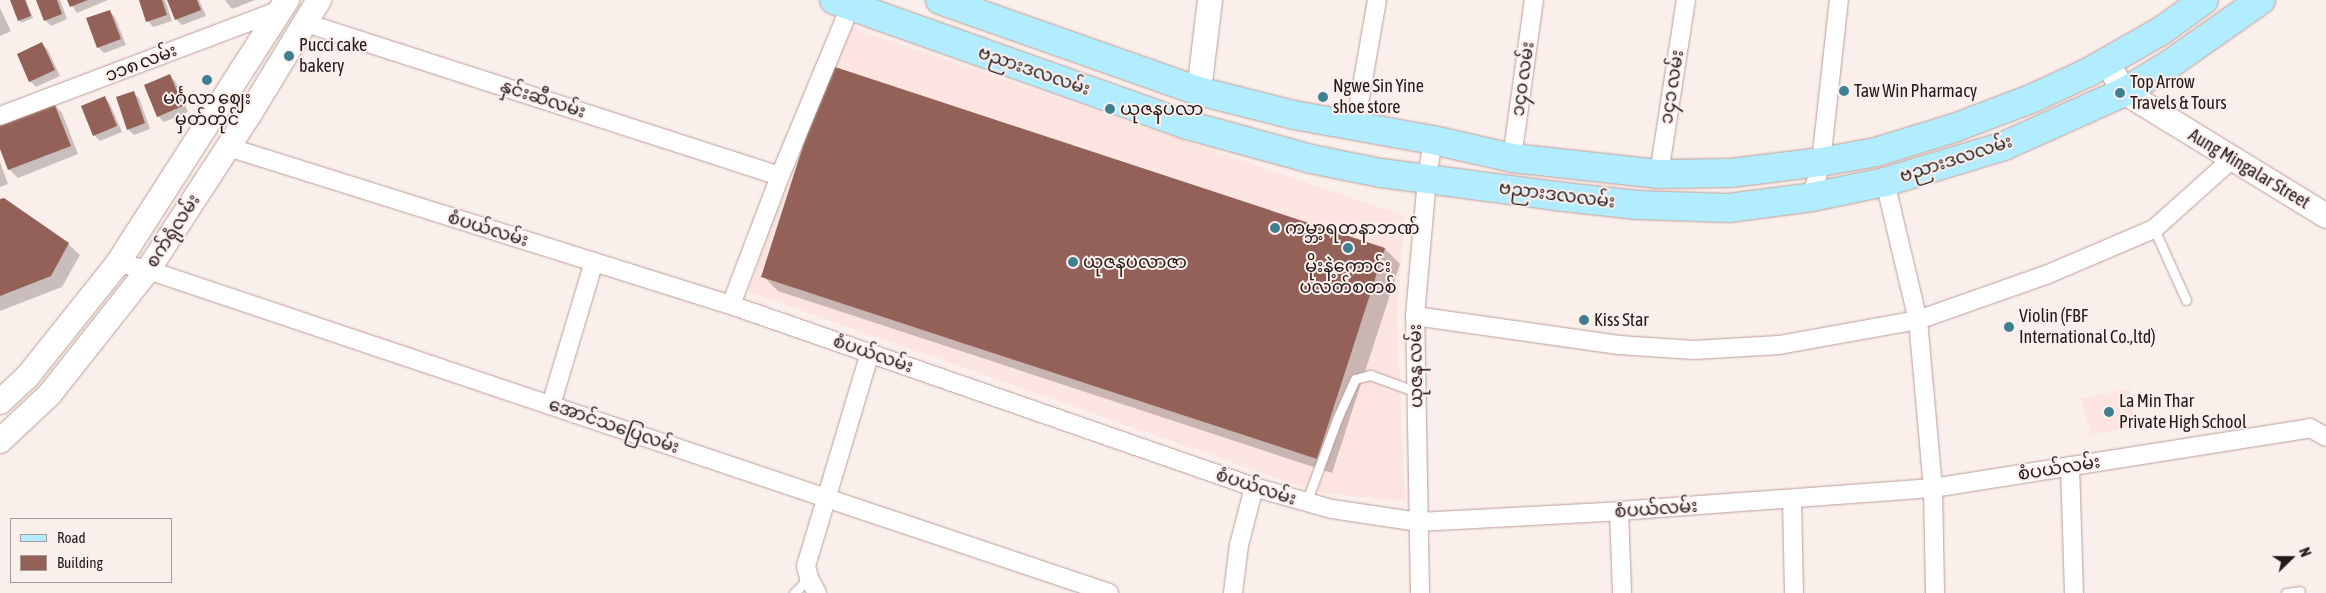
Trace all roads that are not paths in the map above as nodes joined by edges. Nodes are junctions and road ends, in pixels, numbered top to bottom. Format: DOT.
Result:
graph roads {
  1 [pos="319,0"];
  2 [pos="940,0"];
  3 [pos="1210,0"];
  4 [pos="1377,0"];
  5 [pos="1534,0"];
  6 [pos="1686,0"];
  7 [pos="1839,0"];
  8 [pos="2204,0"];
  9 [pos="2261,0"];
  10 [pos="846,2"];
  11 [pos="284,5"];
  12 [pos="306,23"];
  13 [pos="2107,62"];
  14 [pos="1199,92"];
  15 [pos="2124,92"];
  16 [pos="0,116"];
  17 [pos="1355,126"];
  18 [pos="1432,140"];
  19 [pos="228,147"];
  20 [pos="1512,158"];
  21 [pos="2232,159"];
  22 [pos="1821,162"];
  23 [pos="1658,174"];
  24 [pos="780,176"];
  25 [pos="1427,178"];
  26 [pos="1885,182"];
  27 [pos="1812,197"];
  28 [pos="2325,213"];
  29 [pos="2154,229"];
  30 [pos="594,262"];
  31 [pos="118,263"];
  32 [pos="148,270"];
  33 [pos="2186,300"];
  34 [pos="731,305"];
  35 [pos="1415,316"];
  36 [pos="1918,320"];
  37 [pos="870,353"];
  38 [pos="27,377"];
  39 [pos="0,380"];
  40 [pos="1417,392"];
  41 [pos="50,394"];
  42 [pos="0,402"];
  43 [pos="551,405"];
  44 [pos="2326,437"];
  45 [pos="0,441"];
  46 [pos="2070,466"];
  47 [pos="1254,487"];
  48 [pos="1933,488"];
  49 [pos="826,498"];
  50 [pos="1792,499"];
  51 [pos="1306,503"];
  52 [pos="1619,512"];
  53 [pos="1419,522"];
  54 [pos="811,579"];
  55 [pos="2300,591"];
  56 [pos="794,593"];
  57 [pos="1109,593"];
  58 [pos="1233,593"];
  59 [pos="1420,593"];
  60 [pos="1622,593"];
  61 [pos="1794,593"];
  62 [pos="1935,593"];
  63 [pos="2074,593"];
  64 [pos="2286,593"];
  1 -- 12 [label="main road, စက်ရုံလမ်း"];
  2 -- 14 [label="main road, ဗညားဒလလမ်း"];
  3 -- 14 [label="main road"];
  4 -- 17 [label="street"];
  5 -- 20 [label="street, ၁၄၀ လမ်း"];
  6 -- 23 [label="street, ၁၄၁ လမ်း"];
  7 -- 22 [label="street"];
  8 -- 13 [label="main road, ဗညားဒလလမ်း"];
  9 -- 15 [label="main road, ဗညားဒလလမ်း"];
  10 -- 24 [label="street"];
  10 -- 25 [label="main road, ဗညားဒလလမ်း"];
  11 -- 16 [label="street, ၁၁၈ လမ်း"];
  11 -- 31 [label="main road, စက်ရုံလမ်း"];
  12 -- 19 [label="main road, စက်ရုံလမ်း"];
  12 -- 24 [label="street, နှင်းဆီလမ်း"];
  13 -- 15 [label="main road, Aung Mingalar Street"];
  13 -- 22 [label="main road, ဗညားဒလလမ်း"];
  14 -- 17 [label="main road, ဗညားဒလလမ်း"];
  15 -- 21 [label="main road, Aung Mingalar Street"];
  15 -- 26 [label="main road, ဗညားဒလလမ်း"];
  17 -- 18 [label="main road, ဗညားဒလလမ်း"];
  18 -- 20 [label="main road, ဗညားဒလလမ်း"];
  18 -- 25 [label="street, ယုဇန လမ်း"];
  19 -- 30 [label="street, စံပယ်လမ်း"];
  19 -- 32 [label="main road, စက်ရုံလမ်း"];
  20 -- 23 [label="main road, ဗညားဒလလမ်း"];
  21 -- 28 [label="main road, Aung Mingalar Street"];
  21 -- 29 [label="street"];
  22 -- 23 [label="main road, ဗညားဒလလမ်း"];
  22 -- 27 [label="street"];
  24 -- 34 [label="street"];
  25 -- 27 [label="main road, ဗညားဒလလမ်း"];
  25 -- 35 [label="street, ယုဇန လမ်း"];
  26 -- 27 [label="main road, ဗညားဒလလမ်း"];
  26 -- 36 [label="street"];
  29 -- 33 [label="lane"];
  29 -- 36 [label="street"];
  30 -- 34 [label="street, စံပယ်လမ်း"];
  30 -- 43 [label="street"];
  31 -- 32 [label="street, အောင်သပြေလမ်း"];
  31 -- 38 [label="main road, စက်ရုံလမ်း"];
  32 -- 41 [label="main road, စက်ရုံလမ်း"];
  32 -- 43 [label="street, အောင်သပြေလမ်း"];
  34 -- 37 [label="street, စံပယ်လမ်း"];
  35 -- 36 [label="street"];
  35 -- 40 [label="street, ယုဇန လမ်း"];
  36 -- 48 [label="street"];
  37 -- 47 [label="street, စံပယ်လမ်း"];
  37 -- 49 [label="street"];
  38 -- 39 [label="main road"];
  38 -- 41 [label="main road"];
  38 -- 42 [label="main road, စက်ရုံလမ်း"];
  40 -- 51 [label="lane"];
  40 -- 53 [label="street, ယုဇန လမ်း"];
  41 -- 45 [label="main road, စက်ရုံလမ်း"];
  43 -- 49 [label="street, အောင်သပြေလမ်း"];
  44 -- 46 [label="street, စံပယ်လမ်း"];
  46 -- 48 [label="street, စံပယ်လမ်း"];
  46 -- 63 [label="street"];
  47 -- 51 [label="street, စံပယ်လမ်း"];
  47 -- 58 [label="street"];
  48 -- 50 [label="street, စံပယ်လမ်း"];
  48 -- 62 [label="street"];
  49 -- 54 [label="street"];
  49 -- 57 [label="street, အောင်သပြေလမ်း"];
  50 -- 52 [label="street, စံပယ်လမ်း"];
  50 -- 61 [label="street"];
  51 -- 53 [label="street, စံပယ်လမ်း"];
  52 -- 53 [label="street, စံပယ်လမ်း"];
  52 -- 60 [label="street"];
  53 -- 59 [label="street, ယုဇန လမ်း"];
  54 -- 56 [label="lane"];
  55 -- 64 [label="lane"];
}
